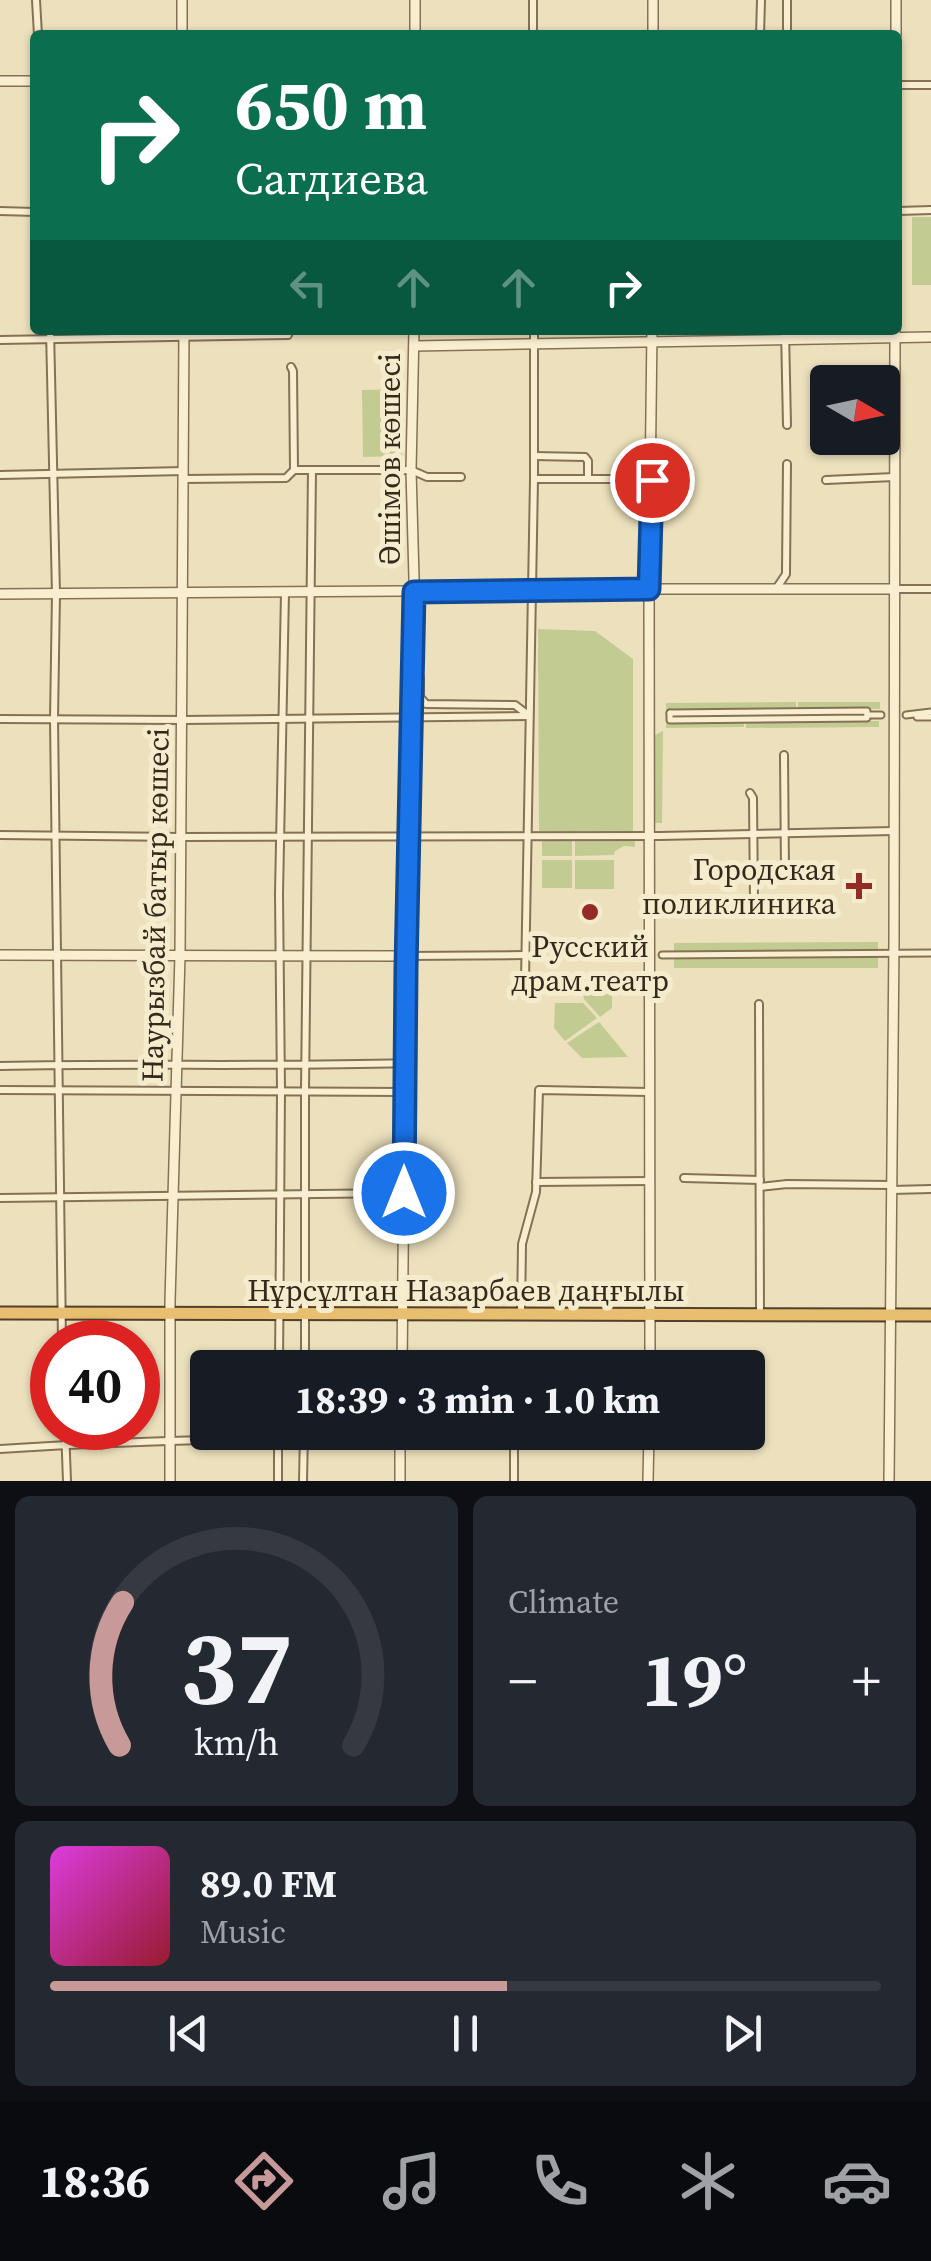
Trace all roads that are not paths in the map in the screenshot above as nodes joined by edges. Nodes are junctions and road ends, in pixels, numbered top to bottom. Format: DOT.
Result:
graph roads {
  1 [pos="36,0"];
  2 [pos="182,0"];
  3 [pos="415,0"];
  4 [pos="533,0"];
  5 [pos="653,0"];
  6 [pos="760,0"];
  7 [pos="787,0"];
  8 [pos="896,0"];
  9 [pos="38,30"];
  10 [pos="182,30"];
  11 [pos="415,30"];
  12 [pos="533,30"];
  13 [pos="653,30"];
  14 [pos="760,30"];
  15 [pos="787,30"];
  16 [pos="896,30"];
  17 [pos="0,81"];
  18 [pos="30,81"];
  19 [pos="902,85"];
  20 [pos="931,85"];
  21 [pos="902,210"];
  22 [pos="931,210"];
  23 [pos="0,211"];
  24 [pos="30,212"];
  25 [pos="50,335"];
  26 [pos="184,335"];
  27 [pos="414,335"];
  28 [pos="534,335"];
  29 [pos="652,335"];
  30 [pos="785,335"];
  31 [pos="895,335"];
  32 [pos="902,335"];
  33 [pos="931,337"];
  34 [pos="0,340"];
  35 [pos="652,342"];
  36 [pos="534,344"];
  37 [pos="414,346"];
  38 [pos="291,367"];
  39 [pos="786,425"];
  40 [pos="534,456"];
  41 [pos="787,464"];
  42 [pos="294,470"];
  43 [pos="312,470"];
  44 [pos="412,470"];
  45 [pos="0,475"];
  46 [pos="53,475"];
  47 [pos="184,475"];
  48 [pos="460,477"];
  49 [pos="894,477"];
  50 [pos="534,479"];
  51 [pos="588,479"];
  52 [pos="652,480"];
  53 [pos="826,480"];
  54 [pos="649,589"];
  55 [pos="776,589"];
  56 [pos="894,589"];
  57 [pos="931,589"];
  58 [pos="531,590"];
  59 [pos="285,592"];
  60 [pos="312,592"];
  61 [pos="414,592"];
  62 [pos="184,593"];
  63 [pos="0,594"];
  64 [pos="56,594"];
  65 [pos="411,676"];
  66 [pos="906,714"];
  67 [pos="931,714"];
  68 [pos="881,715"];
  69 [pos="410,716"];
  70 [pos="528,716"];
  71 [pos="667,716"];
  72 [pos="284,718"];
  73 [pos="310,718"];
  74 [pos="0,719"];
  75 [pos="54,719"];
  76 [pos="183,720"];
  77 [pos="784,756"];
  78 [pos="750,793"];
  79 [pos="784,832"];
  80 [pos="894,832"];
  81 [pos="754,833"];
  82 [pos="0,835"];
  83 [pos="527,835"];
  84 [pos="650,835"];
  85 [pos="56,836"];
  86 [pos="281,836"];
  87 [pos="308,836"];
  88 [pos="409,836"];
  89 [pos="182,837"];
  90 [pos="785,872"];
  91 [pos="754,903"];
  92 [pos="894,954"];
  93 [pos="931,954"];
  94 [pos="0,955"];
  95 [pos="59,955"];
  96 [pos="180,955"];
  97 [pos="280,955"];
  98 [pos="662,955"];
  99 [pos="308,956"];
  100 [pos="406,956"];
  101 [pos="525,956"];
  102 [pos="522,991"];
  103 [pos="759,1004"];
  104 [pos="405,1063"];
  105 [pos="177,1064"];
  106 [pos="60,1065"];
  107 [pos="0,1066"];
  108 [pos="280,1066"];
  109 [pos="306,1066"];
  110 [pos="60,1089"];
  111 [pos="176,1089"];
  112 [pos="0,1090"];
  113 [pos="281,1090"];
  114 [pos="305,1090"];
  115 [pos="405,1092"];
  116 [pos="649,1092"];
  117 [pos="684,1178"];
  118 [pos="648,1181"];
  119 [pos="536,1182"];
  120 [pos="760,1183"];
  121 [pos="892,1188"];
  122 [pos="931,1189"];
  123 [pos="404,1193"];
  124 [pos="281,1195"];
  125 [pos="304,1195"];
  126 [pos="60,1197"];
  127 [pos="0,1198"];
  128 [pos="174,1198"];
  129 [pos="0,1314"];
  130 [pos="62,1314"];
  131 [pos="279,1314"];
  132 [pos="305,1314"];
  133 [pos="403,1314"];
  134 [pos="521,1314"];
  135 [pos="170,1315"];
  136 [pos="650,1315"];
  137 [pos="760,1316"];
  138 [pos="890,1316"];
  139 [pos="931,1316"];
  140 [pos="62,1320"];
  141 [pos="279,1350"];
  142 [pos="304,1350"];
  143 [pos="402,1350"];
  144 [pos="650,1350"];
  145 [pos="190,1439"];
  146 [pos="160,1440"];
  147 [pos="170,1440"];
  148 [pos="30,1448"];
  149 [pos="0,1450"];
  150 [pos="66,1450"];
  151 [pos="278,1450"];
  152 [pos="304,1450"];
  153 [pos="400,1450"];
  154 [pos="514,1450"];
  155 [pos="649,1450"];
  156 [pos="67,1481"];
  157 [pos="170,1481"];
  158 [pos="278,1481"];
  159 [pos="303,1481"];
  160 [pos="400,1481"];
  161 [pos="514,1481"];
  162 [pos="648,1481"];
  163 [pos="890,1481"];
  1 -- 9 [label="street"];
  2 -- 10 [label="street"];
  3 -- 11 [label="street"];
  4 -- 12 [label="street"];
  5 -- 13 [label="street"];
  6 -- 14 [label="street"];
  7 -- 15 [label="street"];
  8 -- 16 [label="street"];
  17 -- 18 [label="street"];
  19 -- 20 [label="street"];
  21 -- 22 [label="street"];
  23 -- 24 [label="street"];
  25 -- 34 [label="street"];
  25 -- 46 [label="street"];
  26 -- 47 [label="street, Наурызбай батыр көшесі"];
  27 -- 37 [label="street, Әшімов көшесі"];
  28 -- 36 [label="street"];
  29 -- 35 [label="street"];
  30 -- 35 [label="street"];
  30 -- 39 [label="street"];
  31 -- 49 [label="street"];
  32 -- 33 [label="street"];
  35 -- 36 [label="street"];
  35 -- 52 [label="street"];
  36 -- 37 [label="street"];
  36 -- 40 [label="street"];
  37 -- 44 [label="street, Әшімов көшесі"];
  38 -- 42 [label="street"];
  40 -- 50 [label="street"];
  40 -- 51 [label="street"];
  41 -- 55 [label="street"];
  42 -- 43 [label="street"];
  42 -- 47 [label="street"];
  43 -- 44 [label="street"];
  43 -- 60 [label="street"];
  44 -- 48 [label="street"];
  44 -- 61 [label="street, Әшімов көшесі"];
  45 -- 46 [label="street"];
  46 -- 47 [label="street"];
  46 -- 64 [label="street"];
  47 -- 62 [label="street, Наурызбай батыр көшесі"];
  49 -- 53 [label="street"];
  49 -- 56 [label="street"];
  50 -- 51 [label="street"];
  50 -- 58 [label="street"];
  51 -- 52 [label="street"];
  52 -- 54 [label="street"];
  54 -- 55 [label="street"];
  54 -- 58 [label="street"];
  54 -- 84 [label="street"];
  55 -- 56 [label="street"];
  56 -- 57 [label="street"];
  56 -- 80 [label="street"];
  58 -- 61 [label="street"];
  58 -- 70 [label="street"];
  59 -- 60 [label="street"];
  59 -- 62 [label="street"];
  59 -- 72 [label="street"];
  60 -- 61 [label="street"];
  60 -- 73 [label="street"];
  61 -- 65 [label="street, Әшімов көшесі"];
  62 -- 64 [label="street"];
  62 -- 76 [label="street, Наурызбай батыр көшесі"];
  63 -- 64 [label="street"];
  64 -- 75 [label="street"];
  65 -- 69 [label="street, Әшімов көшесі"];
  65 -- 70 [label="street"];
  66 -- 67 [label="street"];
  68 -- 71 [label="street"];
  69 -- 70 [label="street"];
  69 -- 73 [label="street"];
  69 -- 88 [label="street, Әшімов көшесі"];
  70 -- 83 [label="street"];
  72 -- 73 [label="street"];
  72 -- 76 [label="street"];
  72 -- 86 [label="street"];
  73 -- 87 [label="street"];
  74 -- 75 [label="street"];
  75 -- 76 [label="street"];
  75 -- 85 [label="street"];
  76 -- 89 [label="street, Наурызбай батыр көшесі"];
  77 -- 79 [label="street"];
  78 -- 81 [label="street"];
  79 -- 80 [label="street"];
  79 -- 81 [label="street"];
  79 -- 90 [label="street"];
  80 -- 92 [label="street"];
  81 -- 84 [label="street"];
  81 -- 91 [label="street"];
  82 -- 85 [label="street"];
  83 -- 84 [label="street"];
  83 -- 88 [label="street"];
  83 -- 101 [label="street"];
  84 -- 116 [label="street"];
  85 -- 89 [label="street"];
  85 -- 95 [label="street"];
  86 -- 87 [label="street"];
  86 -- 89 [label="street"];
  86 -- 97 [label="street"];
  87 -- 88 [label="street"];
  87 -- 99 [label="street"];
  88 -- 100 [label="street, Әшімов көшесі"];
  89 -- 96 [label="street, Наурызбай батыр көшесі"];
  92 -- 93 [label="street"];
  92 -- 98 [label="street"];
  92 -- 121 [label="street"];
  94 -- 95 [label="street"];
  95 -- 96 [label="street"];
  95 -- 106 [label="street"];
  96 -- 97 [label="street"];
  96 -- 105 [label="street, Наурызбай батыр көшесі"];
  97 -- 99 [label="street"];
  97 -- 108 [label="street"];
  99 -- 100 [label="street"];
  99 -- 109 [label="street"];
  100 -- 101 [label="street"];
  100 -- 104 [label="street, Әшімов көшесі"];
  101 -- 102 [label="street"];
  103 -- 120 [label="street"];
  104 -- 109 [label="street"];
  104 -- 115 [label="street, Әшімов көшесі"];
  105 -- 106 [label="street"];
  105 -- 108 [label="street"];
  105 -- 111 [label="street, Наурызбай батыр көшесі"];
  106 -- 107 [label="street"];
  106 -- 110 [label="street"];
  108 -- 109 [label="street"];
  108 -- 113 [label="street"];
  109 -- 114 [label="street"];
  110 -- 111 [label="street"];
  110 -- 112 [label="street"];
  110 -- 126 [label="street"];
  111 -- 113 [label="street"];
  111 -- 128 [label="street, Наурызбай батыр көшесі"];
  113 -- 114 [label="street"];
  113 -- 124 [label="street"];
  114 -- 115 [label="street"];
  114 -- 125 [label="street"];
  115 -- 123 [label="street, Әшімов көшесі"];
  116 -- 118 [label="street"];
  116 -- 119 [label="street"];
  117 -- 120 [label="street"];
  118 -- 119 [label="street"];
  118 -- 136 [label="street"];
  119 -- 134 [label="street"];
  120 -- 121 [label="street"];
  120 -- 137 [label="street"];
  121 -- 122 [label="street"];
  121 -- 138 [label="street"];
  123 -- 125 [label="street"];
  123 -- 133 [label="street, Әшімов көшесі"];
  124 -- 125 [label="street"];
  124 -- 128 [label="street"];
  124 -- 131 [label="street"];
  125 -- 132 [label="street"];
  126 -- 127 [label="street"];
  126 -- 128 [label="street"];
  126 -- 130 [label="street"];
  128 -- 135 [label="street, Наурызбай батыр көшесі"];
  129 -- 130 [label="highway, Нұрсұлтан Назарбаев даңғылы"];
  130 -- 135 [label="highway, Нұрсұлтан Назарбаев даңғылы"];
  130 -- 140 [label="street"];
  131 -- 132 [label="highway, Нұрсұлтан Назарбаев даңғылы"];
  131 -- 135 [label="highway, Нұрсұлтан Назарбаев даңғылы"];
  131 -- 141 [label="street"];
  132 -- 133 [label="highway, Нұрсұлтан Назарбаев даңғылы"];
  132 -- 142 [label="street"];
  133 -- 134 [label="highway, Нұрсұлтан Назарбаев даңғылы"];
  133 -- 143 [label="street, Әшімов көшесі"];
  134 -- 136 [label="highway, Нұрсұлтан Назарбаев даңғылы"];
  135 -- 147 [label="street, Наурызбай батыр көшесі"];
  136 -- 137 [label="highway, Нұрсұлтан Назарбаев даңғылы"];
  136 -- 144 [label="street"];
  137 -- 138 [label="highway, Нұрсұлтан Назарбаев даңғылы"];
  138 -- 139 [label="highway, Нұрсұлтан Назарбаев даңғылы"];
  138 -- 163 [label="street"];
  145 -- 147 [label="street"];
  146 -- 147 [label="street"];
  147 -- 157 [label="street, Наурызбай батыр көшесі"];
  148 -- 149 [label="street"];
  150 -- 156 [label="street"];
  151 -- 158 [label="street"];
  152 -- 159 [label="street"];
  153 -- 160 [label="street"];
  154 -- 161 [label="street"];
  155 -- 162 [label="street"];
}
